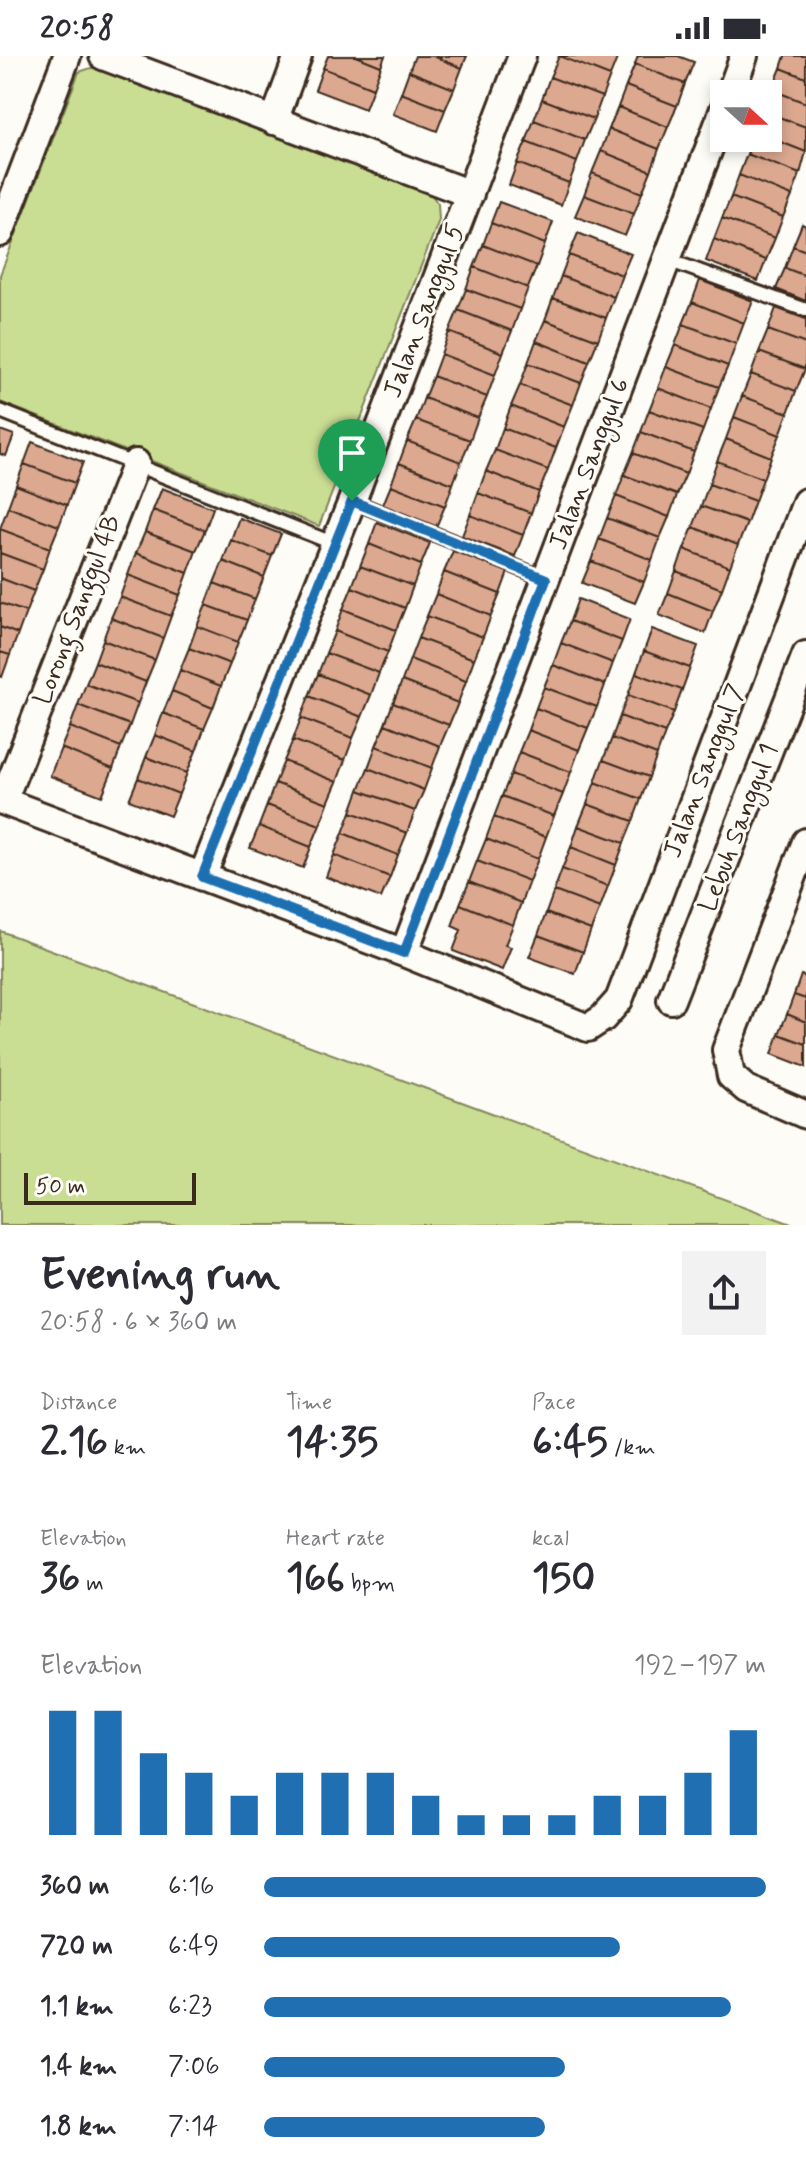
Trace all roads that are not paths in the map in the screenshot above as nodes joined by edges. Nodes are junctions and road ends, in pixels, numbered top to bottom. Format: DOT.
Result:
graph roads {
  1 [pos="67,56"];
  2 [pos="103,56"];
  3 [pos="298,56"];
  4 [pos="522,56"];
  5 [pos="744,56"];
  6 [pos="735,80"];
  7 [pos="274,121"];
  8 [pos="710,147"];
  9 [pos="470,194"];
  10 [pos="0,233"];
  11 [pos="668,260"];
  12 [pos="806,310"];
  13 [pos="0,411"];
  14 [pos="136,463"];
  15 [pos="352,501"];
  16 [pos="806,502"];
  17 [pos="335,544"];
  18 [pos="546,579"];
  19 [pos="806,655"];
  20 [pos="2,801"];
  21 [pos="806,842"];
  22 [pos="202,877"];
  23 [pos="404,953"];
  24 [pos="671,1000"];
  25 [pos="806,1115"];
  1 -- 10 [label="street"];
  2 -- 7 [label="street"];
  3 -- 7 [label="street"];
  4 -- 9 [label="street, Jalan Sanggul 5"];
  5 -- 6 [label="street"];
  7 -- 9 [label="street"];
  8 -- 11 [label="street, Jalan Sanggul 6"];
  9 -- 15 [label="street, Jalan Sanggul 5"];
  11 -- 12 [label="lane"];
  11 -- 18 [label="street, Jalan Sanggul 6"];
  13 -- 14 [label="lane"];
  14 -- 17 [label="lane"];
  14 -- 20 [label="street, Lorong Sanggul 4B"];
  15 -- 17 [label="street, Jalan Sanggul 5"];
  15 -- 18 [label="lane"];
  16 -- 23 [label="street, Jalan Sanggul 7"];
  17 -- 22 [label="street, Jalan Sanggul 5"];
  18 -- 23 [label="street, Jalan Sanggul 6"];
  19 -- 24 [label="street, Lebuh Sanggul 1"];
  20 -- 22 [label="street"];
  21 -- 25 [label="street"];
  22 -- 23 [label="street"];
}
